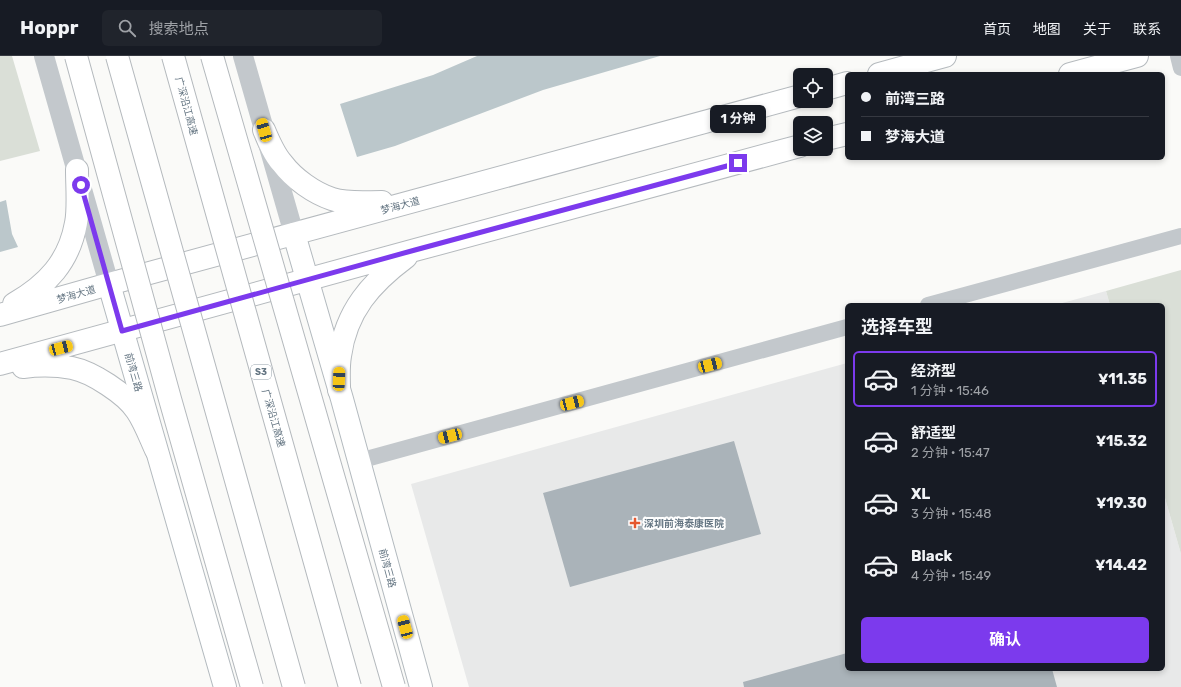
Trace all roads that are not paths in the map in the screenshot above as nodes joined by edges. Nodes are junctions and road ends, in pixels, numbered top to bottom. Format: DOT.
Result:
graph roads {
  1 [pos="44,56"];
  2 [pos="76,56"];
  3 [pos="117,56"];
  4 [pos="173,56"];
  5 [pos="212,56"];
  6 [pos="243,56"];
  7 [pos="945,56"];
  8 [pos="1137,56"];
  9 [pos="1178,56"];
  10 [pos="1181,68"];
  11 [pos="886,72"];
  12 [pos="1077,72"];
  13 [pos="845,83"];
  14 [pos="833,86"];
  15 [pos="793,98"];
  16 [pos="264,130"];
  17 [pos="845,134"];
  18 [pos="833,137"];
  19 [pos="793,148"];
  20 [pos="77,170"];
  21 [pos="411,201"];
  22 [pos="294,234"];
  23 [pos="1181,236"];
  24 [pos="415,250"];
  25 [pos="308,280"];
  26 [pos="110,284"];
  27 [pos="935,303"];
  28 [pos="0,314"];
  29 [pos="845,328"];
  30 [pos="122,331"];
  31 [pos="0,364"];
  32 [pos="0,370"];
  33 [pos="339,390"];
  34 [pos="156,450"];
  35 [pos="359,461"];
  36 [pos="224,687"];
  37 [pos="252,687"];
  38 [pos="294,687"];
  39 [pos="350,687"];
  40 [pos="394,687"];
  41 [pos="421,687"];
  1 -- 20 [label="street, 前湾三路"];
  2 -- 37 [label="main road, bridge"];
  3 -- 38 [label="main road, bridge"];
  4 -- 39 [label="main road, 广深沿江高速 / S3, bridge"];
  5 -- 40 [label="main road, bridge"];
  6 -- 16 [label="street, 前湾三路"];
  7 -- 11 [label="main road"];
  8 -- 12 [label="main road"];
  9 -- 10 [label="street"];
  13 -- 14 [label="main road"];
  15 -- 21 [label="main road, 梦海大道"];
  16 -- 21 [label="main road"];
  16 -- 22 [label="street, 前湾三路"];
  17 -- 18 [label="main road"];
  19 -- 24 [label="main road"];
  20 -- 26 [label="street, 前湾三路"];
  20 -- 28 [label="main road"];
  21 -- 22 [label="main road, 梦海大道"];
  22 -- 25 [label="main road, 前湾三路"];
  22 -- 26 [label="main road, 梦海大道"];
  23 -- 27 [label="street"];
  24 -- 25 [label="main road"];
  24 -- 33 [label="main road"];
  25 -- 30 [label="main road"];
  25 -- 33 [label="main road, 前湾三路"];
  26 -- 28 [label="main road, 梦海大道"];
  26 -- 30 [label="main road, 前湾三路"];
  29 -- 35 [label="street"];
  30 -- 31 [label="main road"];
  30 -- 34 [label="main road, 前湾三路"];
  32 -- 34 [label="main road"];
  33 -- 35 [label="main road, 前湾三路"];
  34 -- 36 [label="main road, 前湾三路"];
  35 -- 41 [label="main road, 前湾三路"];
}
